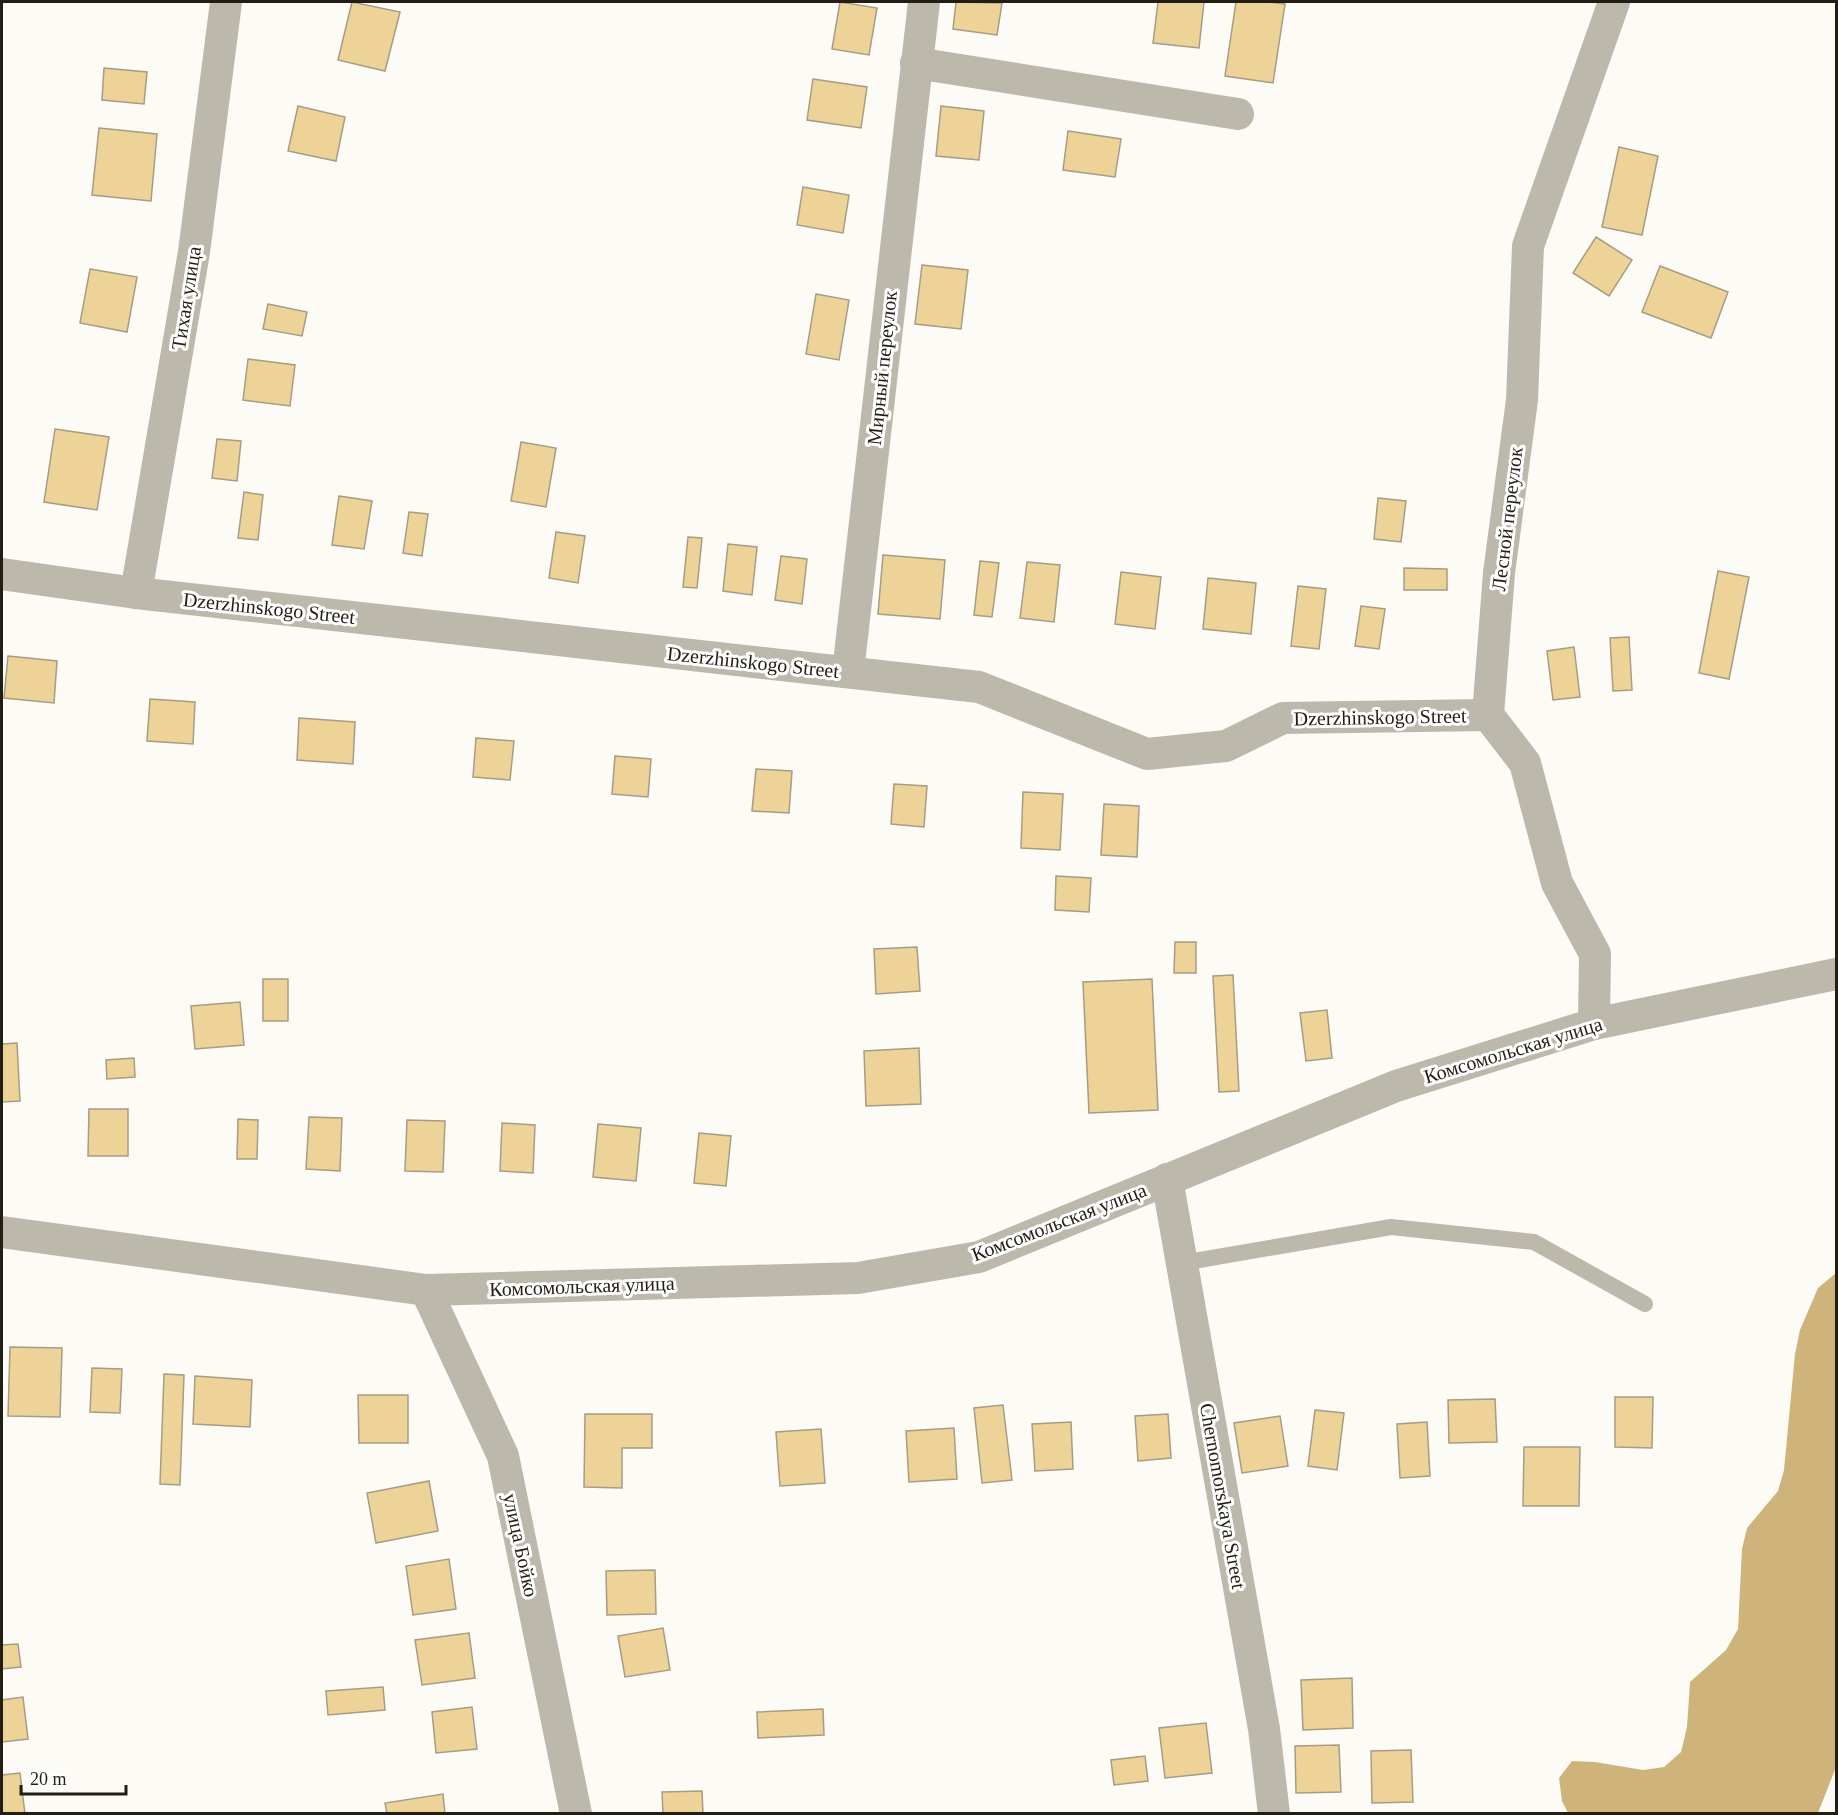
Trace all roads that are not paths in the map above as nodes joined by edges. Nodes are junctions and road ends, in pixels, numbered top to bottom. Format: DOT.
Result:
graph roads {
  1 [pos="226,2"];
  2 [pos="924,2"];
  3 [pos="1614,2"];
  4 [pos="916,63"];
  5 [pos="1238,114"];
  6 [pos="2,574"];
  7 [pos="136,593"];
  8 [pos="848,672"];
  9 [pos="1488,715"];
  10 [pos="1836,974"];
  11 [pos="1594,1024"];
  12 [pos="1167,1179"];
  13 [pos="2,1232"];
  14 [pos="1182,1263"];
  15 [pos="426,1290"];
  16 [pos="1645,1304"];
  17 [pos="576,1814"];
  18 [pos="1274,1814"];
  1 -- 7 [label="street, Тихая улица"];
  2 -- 4 [label="street, Мирный переулок"];
  3 -- 9 [label="street, Лесной переулок"];
  4 -- 5 [label="street"];
  4 -- 8 [label="street, Мирный переулок"];
  6 -- 7 [label="street, Dzerzhinskogo Street"];
  7 -- 8 [label="street, Dzerzhinskogo Street"];
  8 -- 9 [label="street, Dzerzhinskogo Street"];
  9 -- 11 [label="street"];
  10 -- 11 [label="street, Комсомольская улица"];
  11 -- 12 [label="street, Комсомольская улица"];
  12 -- 14 [label="street, Chernomorskaya Street"];
  12 -- 15 [label="street, Комсомольская улица"];
  13 -- 15 [label="street, Комсомольская улица"];
  14 -- 16 [label="lane"];
  14 -- 18 [label="street, Chernomorskaya Street"];
  15 -- 17 [label="street, улица Бойко"];
}
